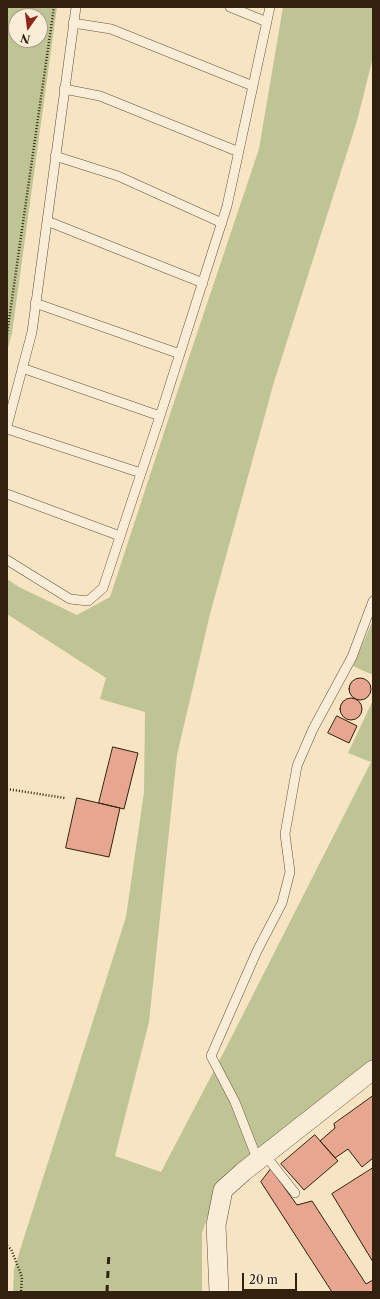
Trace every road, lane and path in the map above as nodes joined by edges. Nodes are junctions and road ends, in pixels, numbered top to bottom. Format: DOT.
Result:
graph roads {
  1 [pos="54,7"];
  2 [pos="76,7"];
  3 [pos="230,7"];
  4 [pos="270,7"];
  5 [pos="267,22"];
  6 [pos="73,23"];
  7 [pos="253,86"];
  8 [pos="64,89"];
  9 [pos="239,152"];
  10 [pos="55,156"];
  11 [pos="47,221"];
  12 [pos="222,223"];
  13 [pos="203,283"];
  14 [pos="35,303"];
  15 [pos="7,334"];
  16 [pos="180,354"];
  17 [pos="22,368"];
  18 [pos="160,416"];
  19 [pos="7,428"];
  20 [pos="141,473"];
  21 [pos="7,494"];
  22 [pos="120,536"];
  23 [pos="7,560"];
  24 [pos="373,601"];
  25 [pos="7,789"];
  26 [pos="65,798"];
  27 [pos="373,1070"];
  28 [pos="261,1158"];
  29 [pos="295,1194"];
  30 [pos="7,1246"];
  31 [pos="21,1292"];
  32 [pos="219,1292"];
  1 -- 15 [label="path"];
  2 -- 6 [label="lane"];
  3 -- 5 [label="lane"];
  4 -- 5 [label="lane"];
  5 -- 7 [label="lane"];
  6 -- 7 [label="lane"];
  6 -- 8 [label="lane"];
  7 -- 9 [label="lane"];
  8 -- 9 [label="lane"];
  8 -- 10 [label="lane"];
  9 -- 12 [label="lane"];
  10 -- 11 [label="lane"];
  10 -- 12 [label="lane"];
  11 -- 13 [label="lane"];
  11 -- 14 [label="lane"];
  12 -- 13 [label="lane"];
  13 -- 16 [label="lane"];
  14 -- 16 [label="lane"];
  14 -- 17 [label="lane"];
  16 -- 18 [label="lane"];
  17 -- 18 [label="lane"];
  17 -- 19 [label="lane"];
  18 -- 20 [label="lane"];
  19 -- 20 [label="lane"];
  20 -- 22 [label="lane"];
  21 -- 22 [label="lane"];
  22 -- 23 [label="lane"];
  24 -- 28 [label="lane"];
  25 -- 26 [label="path"];
  27 -- 28 [label="street"];
  28 -- 29 [label="lane"];
  28 -- 32 [label="street"];
  30 -- 31 [label="path"];
}
